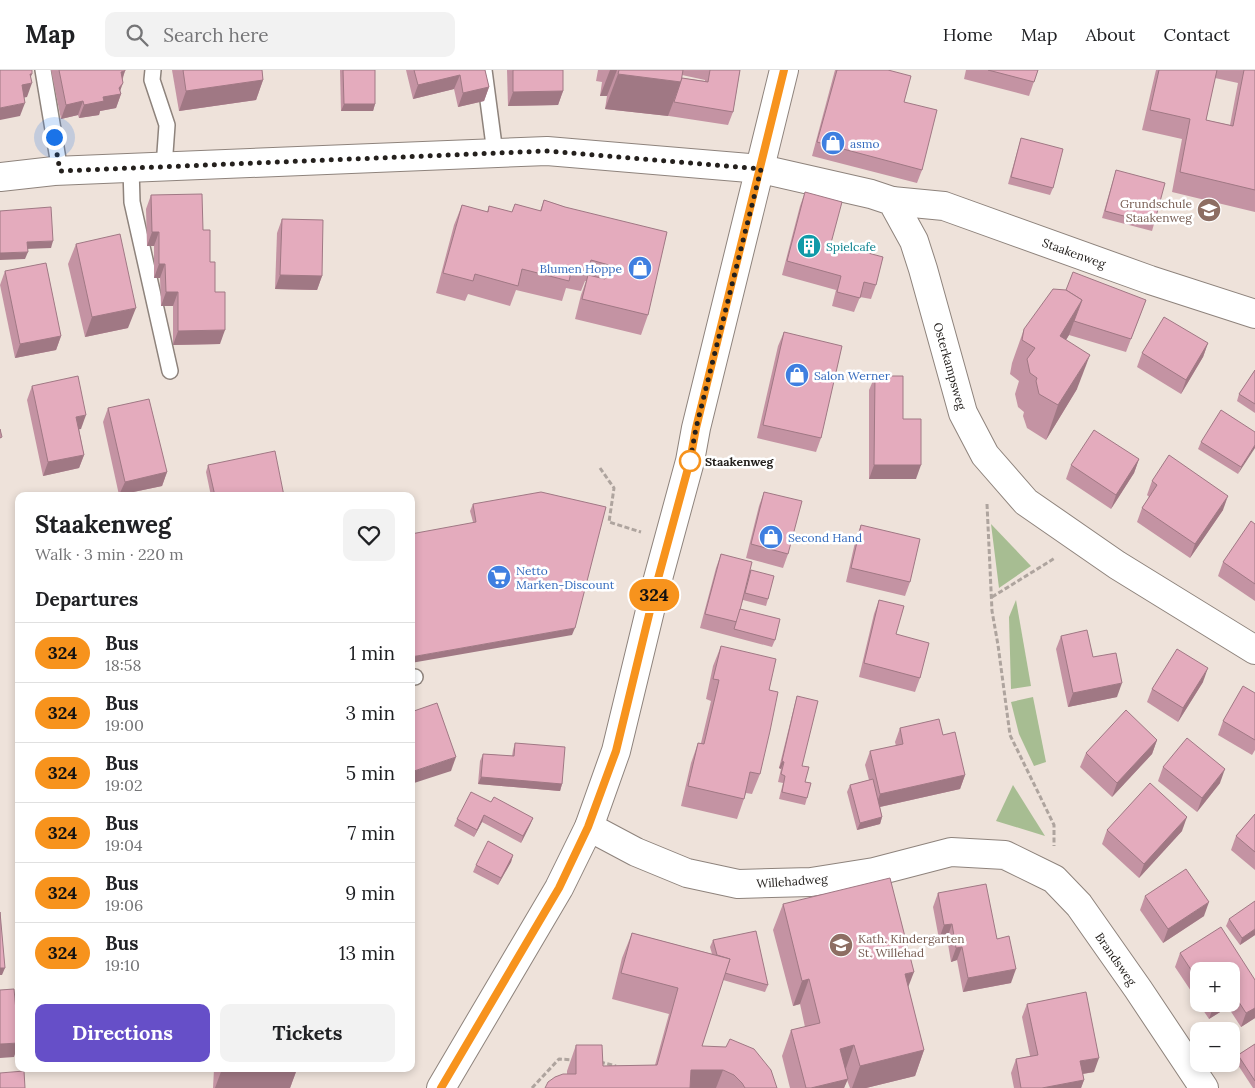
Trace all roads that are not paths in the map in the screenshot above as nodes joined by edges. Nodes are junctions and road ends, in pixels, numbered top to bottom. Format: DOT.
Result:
graph roads {
  1 [pos="43,70"];
  2 [pos="153,70"];
  3 [pos="484,70"];
  4 [pos="784,70"];
  5 [pos="495,153"];
  6 [pos="164,167"];
  7 [pos="131,168"];
  8 [pos="761,169"];
  9 [pos="60,171"];
  10 [pos="0,177"];
  11 [pos="892,201"];
  12 [pos="1255,314"];
  13 [pos="170,371"];
  14 [pos="1255,650"];
  15 [pos="588,827"];
  16 [pos="1005,855"];
  17 [pos="441,1088"];
  18 [pos="1204,1088"];
  1 -- 9 [label="lane"];
  2 -- 6 [label="lane"];
  3 -- 5 [label="lane"];
  4 -- 8 [label="street"];
  5 -- 6 [label="street"];
  5 -- 8 [label="street"];
  6 -- 7 [label="street"];
  7 -- 9 [label="street"];
  7 -- 13 [label="lane"];
  8 -- 11 [label="street"];
  8 -- 15 [label="street"];
  9 -- 10 [label="street"];
  11 -- 12 [label="street, Staakenweg"];
  11 -- 14 [label="street, Osterkampsweg"];
  15 -- 16 [label="street, Willehadweg"];
  15 -- 17 [label="street"];
  16 -- 18 [label="street, Brandsweg"];
}
